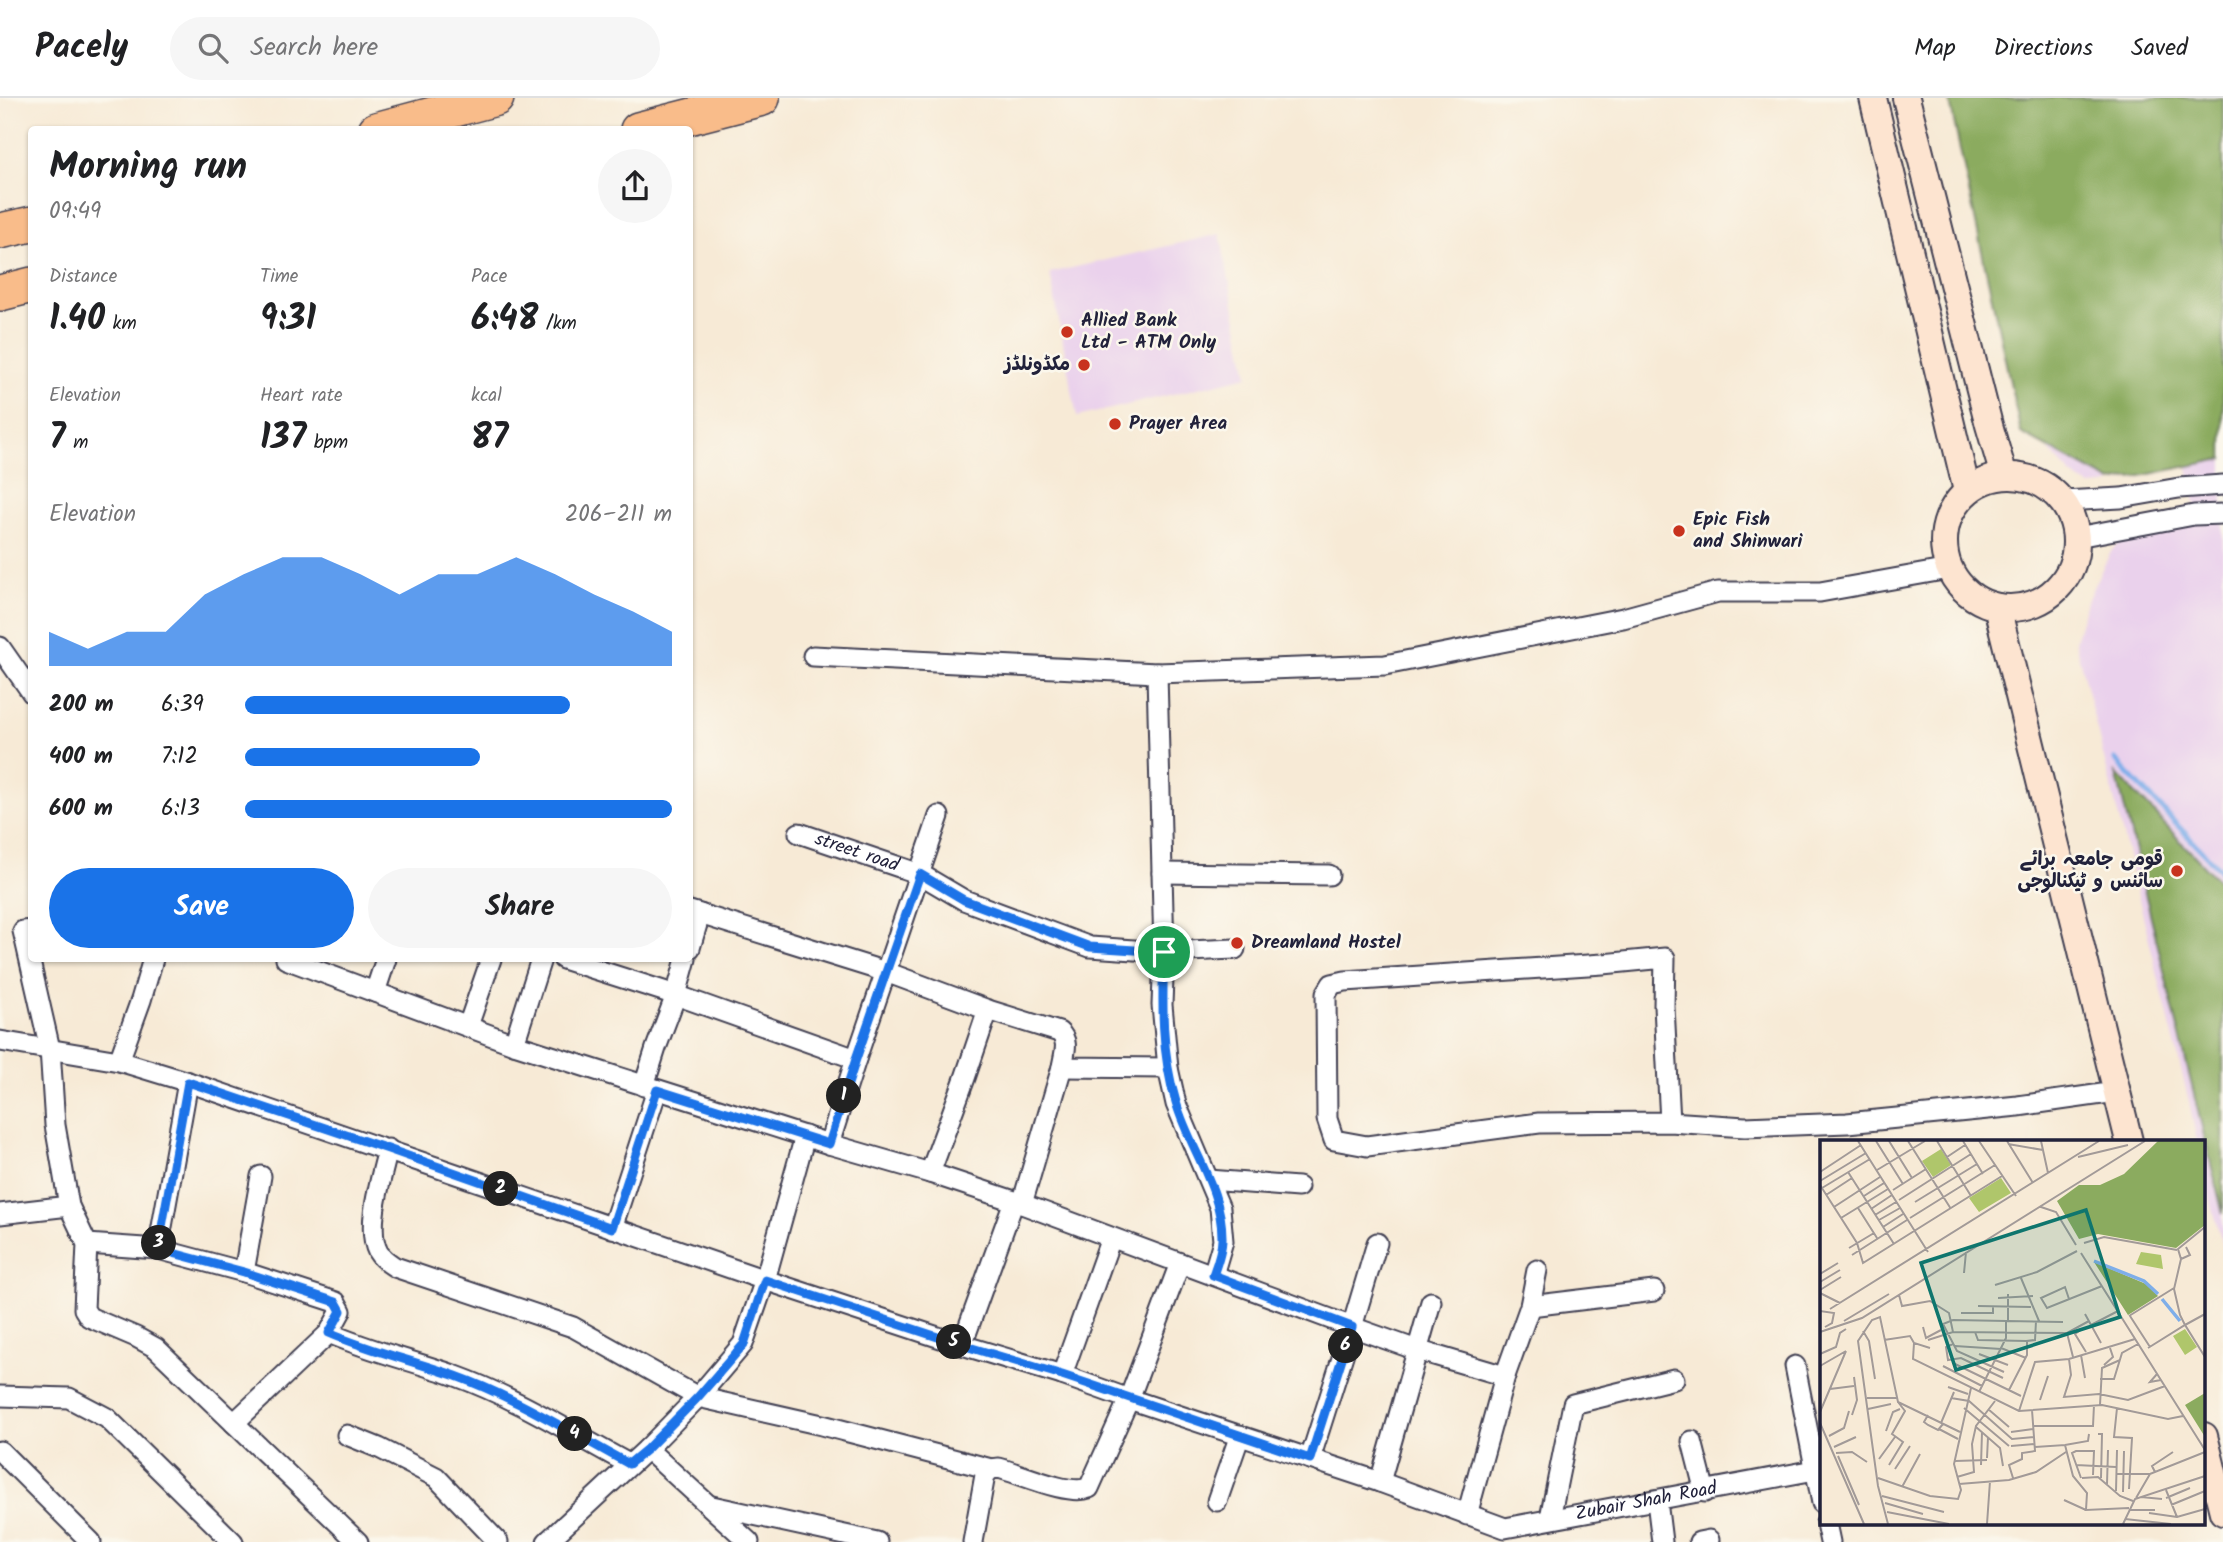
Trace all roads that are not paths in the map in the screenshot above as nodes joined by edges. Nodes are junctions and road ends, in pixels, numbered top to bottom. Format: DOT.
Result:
graph roads {
  1 [pos="496,98"];
  2 [pos="762,98"];
  3 [pos="1873,98"];
  4 [pos="1906,98"];
  5 [pos="391,126"];
  6 [pos="654,126"];
  7 [pos="28,225"];
  8 [pos="0,231"];
  9 [pos="28,286"];
  10 [pos="0,293"];
  11 [pos="2004,476"];
  12 [pos="2223,485"];
  13 [pos="1966,491"];
  14 [pos="2063,501"];
  15 [pos="2223,513"];
  16 [pos="2077,537"];
  17 [pos="1949,569"];
  18 [pos="1997,607"];
  19 [pos="0,647"];
  20 [pos="813,656"];
  21 [pos="1157,673"];
  22 [pos="28,687"];
  23 [pos="939,816"];
  24 [pos="799,833"];
  25 [pos="1162,873"];
  26 [pos="920,874"];
  27 [pos="1329,875"];
  28 [pos="695,913"];
  29 [pos="28,930"];
  30 [pos="1235,949"];
  31 [pos="1164,952"];
  32 [pos="28,953"];
  33 [pos="30,962"];
  34 [pos="152,962"];
  35 [pos="294,962"];
  36 [pos="385,962"];
  37 [pos="490,962"];
  38 [pos="540,962"];
  39 [pos="572,962"];
  40 [pos="685,962"];
  41 [pos="886,972"];
  42 [pos="375,992"];
  43 [pos="676,995"];
  44 [pos="988,1010"];
  45 [pos="468,1026"];
  46 [pos="0,1041"];
  47 [pos="514,1044"];
  48 [pos="50,1049"];
  49 [pos="856,1059"];
  50 [pos="119,1061"];
  51 [pos="1062,1067"];
  52 [pos="1168,1068"];
  53 [pos="188,1082"];
  54 [pos="651,1088"];
  55 [pos="2116,1092"];
  56 [pos="1670,1122"];
  57 [pos="805,1136"];
  58 [pos="2129,1140"];
  59 [pos="829,1144"];
  60 [pos="388,1149"];
  61 [pos="930,1173"];
  62 [pos="261,1176"];
  63 [pos="1209,1180"];
  64 [pos="1298,1186"];
  65 [pos="1018,1203"];
  66 [pos="69,1206"];
  67 [pos="0,1214"];
  68 [pos="612,1228"];
  69 [pos="1111,1238"];
  70 [pos="1377,1243"];
  71 [pos="87,1244"];
  72 [pos="158,1249"];
  73 [pos="1180,1263"];
  74 [pos="1537,1270"];
  75 [pos="244,1272"];
  76 [pos="1213,1275"];
  77 [pos="765,1280"];
  78 [pos="1654,1291"];
  79 [pos="1431,1302"];
  80 [pos="1530,1306"];
  81 [pos="1352,1327"];
  82 [pos="329,1333"];
  83 [pos="962,1345"];
  84 [pos="1417,1350"];
  85 [pos="1795,1366"];
  86 [pos="1062,1375"];
  87 [pos="1505,1376"];
  88 [pos="1674,1379"];
  89 [pos="0,1396"];
  90 [pos="698,1397"];
  91 [pos="1129,1399"];
  92 [pos="234,1423"];
  93 [pos="347,1435"];
  94 [pos="1240,1435"];
  95 [pos="1692,1441"];
  96 [pos="647,1449"];
  97 [pos="0,1451"];
  98 [pos="2206,1452"];
  99 [pos="1310,1459"];
  100 [pos="629,1464"];
  101 [pos="991,1469"];
  102 [pos="1815,1470"];
  103 [pos="1380,1482"];
  104 [pos="1705,1492"];
  105 [pos="1820,1494"];
  106 [pos="1217,1501"];
  107 [pos="1657,1501"];
  108 [pos="712,1506"];
  109 [pos="2223,1512"];
  110 [pos="1467,1515"];
  111 [pos="1549,1518"];
  112 [pos="1504,1535"];
  113 [pos="91,1542"];
  114 [pos="233,1542"];
  115 [pos="359,1542"];
  116 [pos="498,1542"];
  117 [pos="547,1542"];
  118 [pos="749,1542"];
  119 [pos="877,1542"];
  120 [pos="973,1542"];
  121 [pos="1662,1542"];
  1 -- 5 [label="highway"];
  2 -- 6 [label="highway"];
  3 -- 13 [label="main road"];
  4 -- 11 [label="main road"];
  7 -- 8 [label="highway"];
  9 -- 10 [label="highway"];
  11 -- 13 [label="main road"];
  11 -- 14 [label="main road"];
  12 -- 14 [label="street"];
  13 -- 17 [label="main road"];
  14 -- 16 [label="main road"];
  15 -- 16 [label="street"];
  16 -- 18 [label="main road"];
  17 -- 18 [label="main road"];
  17 -- 21 [label="street"];
  18 -- 55 [label="main road"];
  19 -- 22 [label="street"];
  20 -- 21 [label="street"];
  21 -- 25 [label="street"];
  23 -- 26 [label="street"];
  24 -- 26 [label="street, street road"];
  25 -- 27 [label="street"];
  25 -- 31 [label="street"];
  26 -- 31 [label="street, street road"];
  26 -- 41 [label="street"];
  28 -- 41 [label="street"];
  29 -- 32 [label="street"];
  30 -- 31 [label="street, street road"];
  31 -- 52 [label="street"];
  33 -- 48 [label="street"];
  34 -- 50 [label="street"];
  35 -- 42 [label="street"];
  36 -- 42 [label="street"];
  37 -- 45 [label="street"];
  38 -- 47 [label="street"];
  39 -- 43 [label="street"];
  40 -- 43 [label="street"];
  41 -- 44 [label="street"];
  41 -- 49 [label="street"];
  42 -- 45 [label="street"];
  43 -- 49 [label="street"];
  43 -- 54 [label="street"];
  44 -- 51 [label="street"];
  44 -- 61 [label="street"];
  45 -- 47 [label="street"];
  46 -- 48 [label="street, Zubair Shah Road"];
  47 -- 54 [label="street"];
  48 -- 50 [label="street, Zubair Shah Road"];
  48 -- 66 [label="street"];
  49 -- 59 [label="street"];
  50 -- 53 [label="street, Zubair Shah Road"];
  51 -- 52 [label="street"];
  51 -- 65 [label="street"];
  52 -- 63 [label="street"];
  53 -- 60 [label="street, Zubair Shah Road"];
  53 -- 72 [label="street"];
  54 -- 57 [label="street"];
  54 -- 68 [label="street"];
  55 -- 56 [label="street"];
  55 -- 58 [label="main road"];
  56 -- 56 [label="street"];
  57 -- 59 [label="street"];
  57 -- 77 [label="street"];
  59 -- 61 [label="street"];
  60 -- 68 [label="street, Zubair Shah Road"];
  60 -- 90 [label="street"];
  61 -- 65 [label="street"];
  62 -- 75 [label="street"];
  63 -- 64 [label="street"];
  63 -- 76 [label="street"];
  65 -- 69 [label="street"];
  65 -- 83 [label="street"];
  66 -- 67 [label="street"];
  66 -- 71 [label="street"];
  68 -- 77 [label="street, Zubair Shah Road"];
  69 -- 73 [label="street"];
  69 -- 86 [label="street"];
  70 -- 81 [label="street"];
  71 -- 72 [label="street"];
  71 -- 92 [label="street"];
  72 -- 75 [label="street"];
  73 -- 76 [label="street"];
  73 -- 91 [label="street"];
  74 -- 80 [label="street"];
  75 -- 82 [label="street"];
  76 -- 81 [label="street"];
  77 -- 83 [label="street, Zubair Shah Road"];
  77 -- 90 [label="street"];
  78 -- 80 [label="street"];
  79 -- 84 [label="street"];
  80 -- 87 [label="street"];
  81 -- 84 [label="street"];
  81 -- 99 [label="street"];
  82 -- 92 [label="street"];
  82 -- 100 [label="street"];
  83 -- 86 [label="street, Zubair Shah Road"];
  84 -- 87 [label="street"];
  84 -- 103 [label="street"];
  85 -- 102 [label="street"];
  86 -- 91 [label="street, Zubair Shah Road"];
  87 -- 110 [label="street"];
  88 -- 111 [label="street"];
  89 -- 114 [label="street"];
  90 -- 96 [label="street"];
  90 -- 101 [label="street"];
  91 -- 94 [label="street, Zubair Shah Road"];
  91 -- 101 [label="street"];
  92 -- 115 [label="street"];
  93 -- 116 [label="street"];
  94 -- 99 [label="street, Zubair Shah Road"];
  94 -- 106 [label="street"];
  95 -- 104 [label="street"];
  96 -- 100 [label="street"];
  96 -- 108 [label="street"];
  97 -- 113 [label="street"];
  98 -- 109 [label="main road"];
  99 -- 103 [label="street, Zubair Shah Road"];
  100 -- 117 [label="street"];
  101 -- 120 [label="street"];
  102 -- 104 [label="street, Zubair Shah Road"];
  102 -- 105 [label="street"];
  103 -- 110 [label="street, Zubair Shah Road"];
  104 -- 107 [label="street, Zubair Shah Road"];
  107 -- 111 [label="street, Zubair Shah Road"];
  107 -- 121 [label="street"];
  108 -- 118 [label="street"];
  108 -- 119 [label="street"];
  110 -- 112 [label="street, Zubair Shah Road"];
  111 -- 112 [label="street, Zubair Shah Road"];
}
